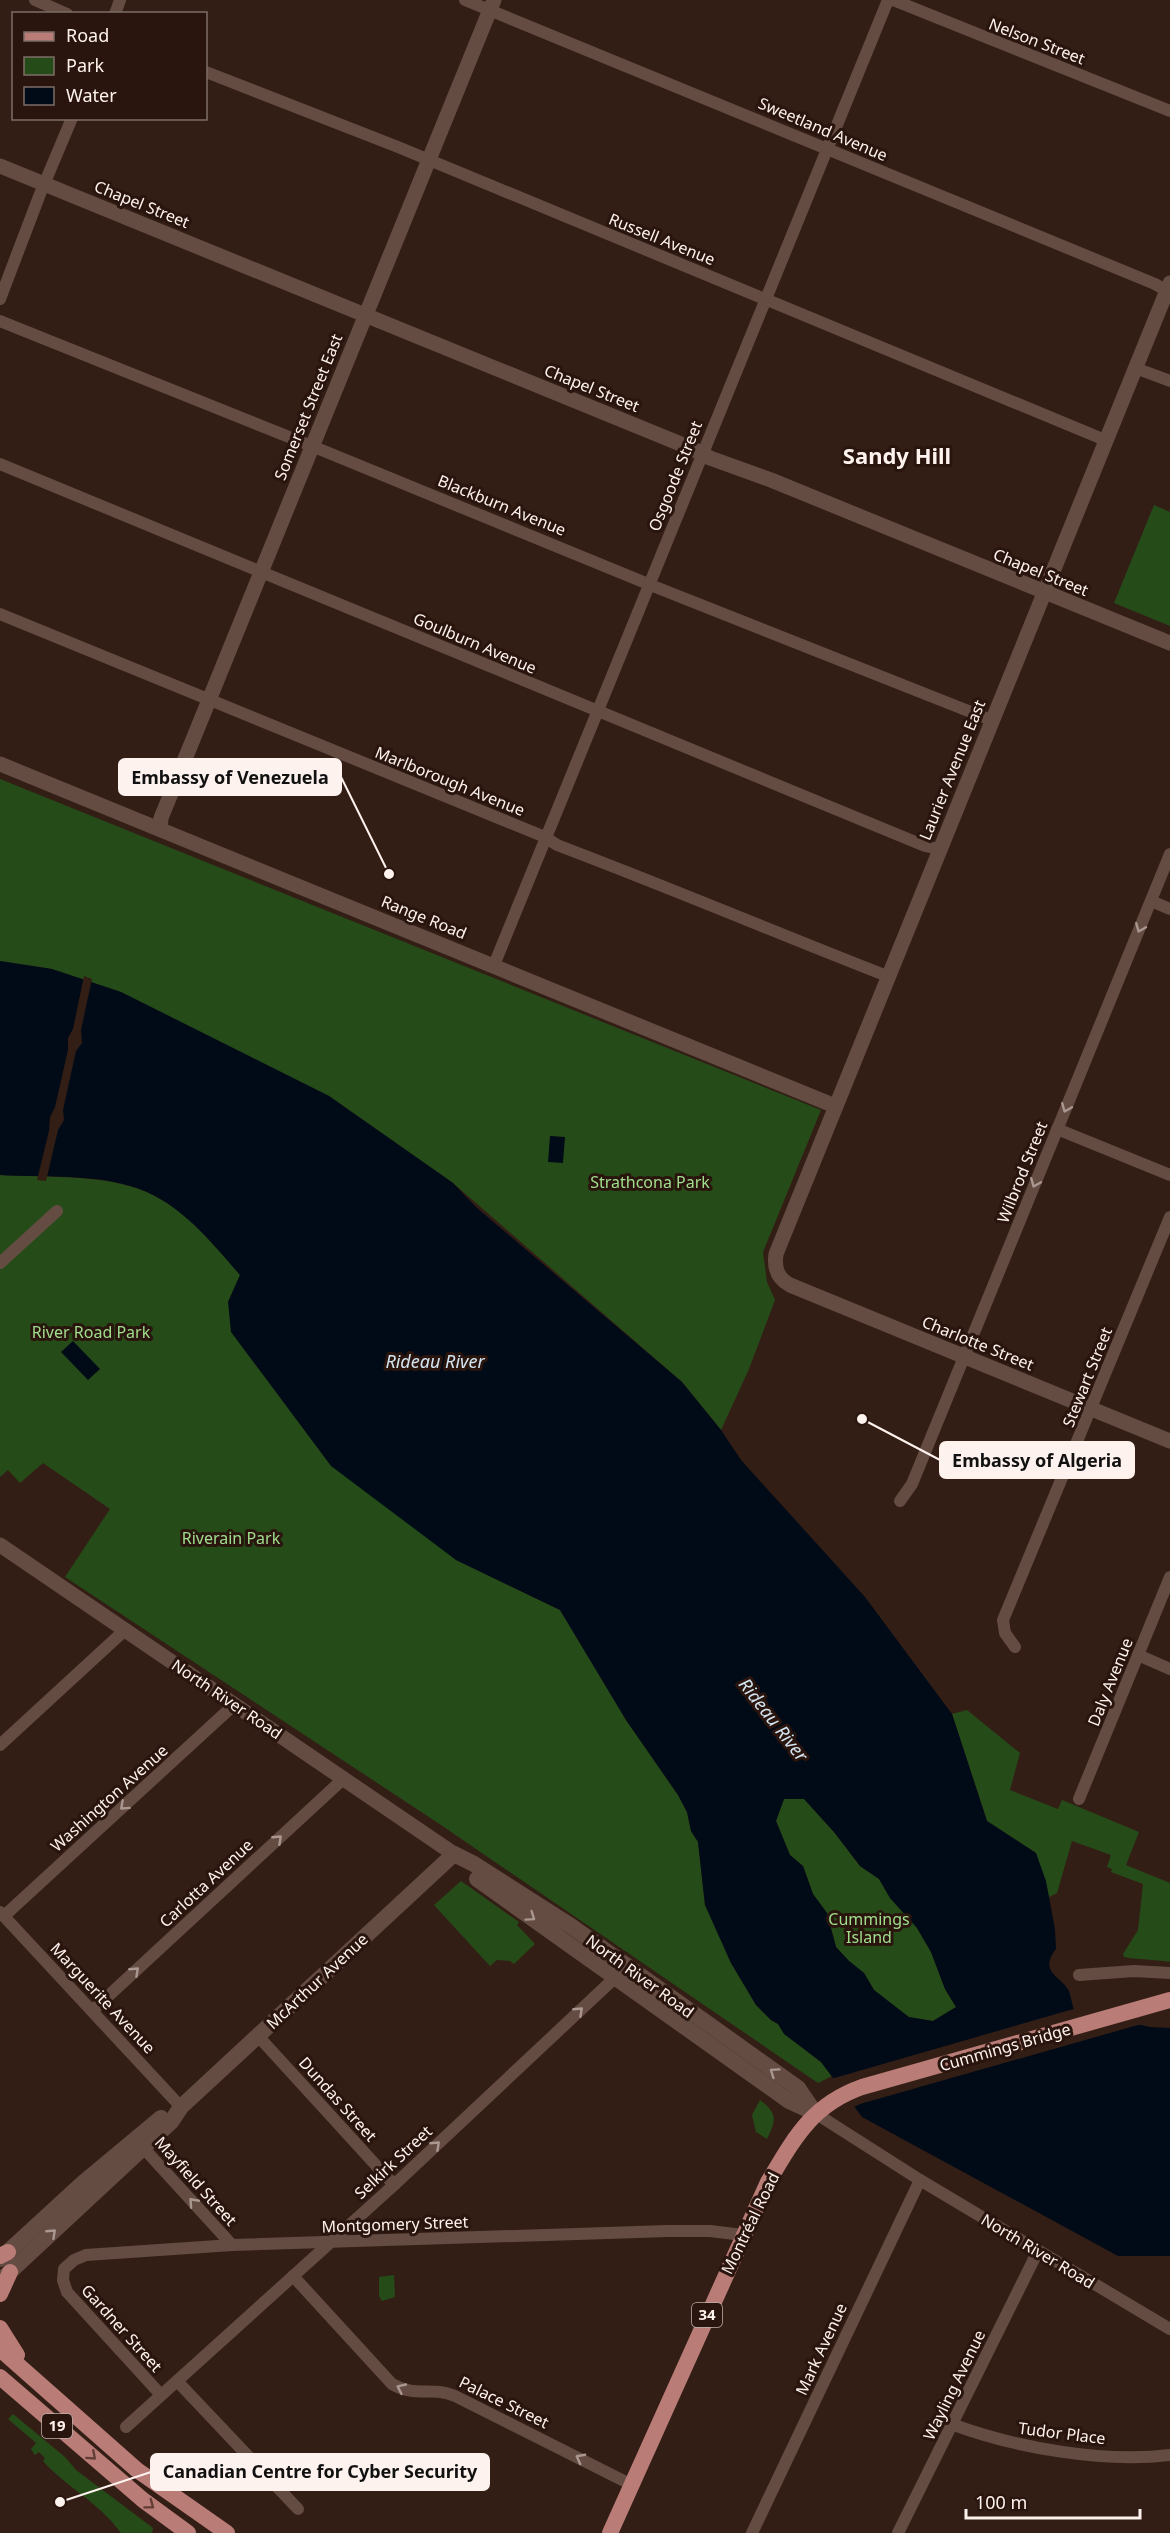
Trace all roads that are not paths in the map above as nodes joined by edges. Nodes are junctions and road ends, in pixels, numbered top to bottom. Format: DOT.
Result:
graph roads {
  1 [pos="35,0"];
  2 [pos="465,0"];
  3 [pos="890,0"];
  4 [pos="492,6"];
  5 [pos="63,12"];
  6 [pos="207,72"];
  7 [pos="1170,111"];
  8 [pos="71,120"];
  9 [pos="827,149"];
  10 [pos="429,161"];
  11 [pos="0,166"];
  12 [pos="46,184"];
  13 [pos="1168,287"];
  14 [pos="0,299"];
  15 [pos="766,300"];
  16 [pos="365,314"];
  17 [pos="0,321"];
  18 [pos="1135,368"];
  19 [pos="1170,381"];
  20 [pos="1105,440"];
  21 [pos="313,446"];
  22 [pos="702,453"];
  23 [pos="0,464"];
  24 [pos="261,573"];
  25 [pos="650,584"];
  26 [pos="1043,592"];
  27 [pos="0,614"];
  28 [pos="1170,644"];
  29 [pos="210,702"];
  30 [pos="597,712"];
  31 [pos="991,720"];
  32 [pos="0,764"];
  33 [pos="160,829"];
  34 [pos="545,837"];
  35 [pos="939,849"];
  36 [pos="1170,854"];
  37 [pos="1151,900"];
  38 [pos="1170,909"];
  39 [pos="494,965"];
  40 [pos="887,976"];
  41 [pos="835,1106"];
  42 [pos="1057,1129"];
  43 [pos="1170,1174"];
  44 [pos="57,1211"];
  45 [pos="1170,1217"];
  46 [pos="0,1263"];
  47 [pos="777,1272"];
  48 [pos="964,1356"];
  49 [pos="1092,1409"];
  50 [pos="1170,1441"];
  51 [pos="900,1501"];
  52 [pos="0,1545"];
  53 [pos="1170,1577"];
  54 [pos="125,1630"];
  55 [pos="1015,1647"];
  56 [pos="1138,1655"];
  57 [pos="1170,1669"];
  58 [pos="235,1704"];
  59 [pos="0,1745"];
  60 [pos="342,1780"];
  61 [pos="1079,1799"];
  62 [pos="454,1854"];
  63 [pos="2,1914"];
  64 [pos="621,1971"];
  65 [pos="1170,1973"];
  66 [pos="1079,1975"];
  67 [pos="1170,2000"];
  68 [pos="92,2011"];
  69 [pos="258,2036"];
  70 [pos="841,2096"];
  71 [pos="181,2107"];
  72 [pos="815,2113"];
  73 [pos="140,2143"];
  74 [pos="920,2180"];
  75 [pos="394,2185"];
  76 [pos="743,2235"];
  77 [pos="330,2242"];
  78 [pos="232,2245"];
  79 [pos="1038,2251"];
  80 [pos="4,2264"];
  81 [pos="293,2276"];
  82 [pos="63,2280"];
  83 [pos="0,2294"];
  84 [pos="0,2328"];
  85 [pos="1170,2329"];
  86 [pos="0,2349"];
  87 [pos="0,2377"];
  88 [pos="177,2381"];
  89 [pos="42,2386"];
  90 [pos="161,2395"];
  91 [pos="954,2425"];
  92 [pos="126,2427"];
  93 [pos="1170,2455"];
  94 [pos="632,2485"];
  95 [pos="298,2509"];
  96 [pos="188,2533"];
  97 [pos="227,2533"];
  98 [pos="610,2533"];
  99 [pos="752,2533"];
  100 [pos="898,2533"];
  1 -- 5 [label="street"];
  2 -- 4 [label="street, Sweetland Avenue"];
  3 -- 7 [label="street, Nelson Street"];
  3 -- 9 [label="street, Osgoode Street"];
  4 -- 9 [label="street, Sweetland Avenue"];
  4 -- 10 [label="street, Somerset Street East"];
  6 -- 10 [label="street, Russell Avenue"];
  8 -- 12 [label="street"];
  9 -- 13 [label="street, Sweetland Avenue"];
  9 -- 15 [label="street, Osgoode Street"];
  10 -- 15 [label="street, Russell Avenue"];
  10 -- 16 [label="street, Somerset Street East"];
  11 -- 12 [label="street, Chapel Street"];
  12 -- 14 [label="street"];
  12 -- 16 [label="street, Chapel Street"];
  13 -- 18 [label="street, Laurier Avenue East"];
  15 -- 20 [label="street, Russell Avenue"];
  15 -- 22 [label="street, Osgoode Street"];
  16 -- 21 [label="street, Somerset Street East"];
  16 -- 22 [label="street, Chapel Street"];
  17 -- 21 [label="street, Blackburn Avenue"];
  18 -- 19 [label="street"];
  18 -- 20 [label="street, Laurier Avenue East"];
  20 -- 26 [label="street, Laurier Avenue East"];
  21 -- 24 [label="street, Somerset Street East"];
  21 -- 25 [label="street, Blackburn Avenue"];
  22 -- 25 [label="street, Osgoode Street"];
  22 -- 26 [label="street, Chapel Street"];
  23 -- 24 [label="street, Goulburn Avenue"];
  24 -- 29 [label="street, Somerset Street East"];
  24 -- 30 [label="street, Goulburn Avenue"];
  25 -- 30 [label="street, Osgoode Street"];
  25 -- 31 [label="street, Blackburn Avenue"];
  26 -- 28 [label="street, Chapel Street"];
  26 -- 31 [label="street, Laurier Avenue East"];
  27 -- 29 [label="street, Marlborough Avenue"];
  29 -- 33 [label="street, Somerset Street East"];
  29 -- 34 [label="street, Marlborough Avenue"];
  30 -- 34 [label="street, Osgoode Street"];
  30 -- 35 [label="street, Goulburn Avenue"];
  31 -- 35 [label="street, Laurier Avenue East"];
  32 -- 33 [label="street, Range Road"];
  33 -- 39 [label="street, Range Road"];
  34 -- 39 [label="street, Osgoode Street"];
  34 -- 40 [label="street, Marlborough Avenue"];
  35 -- 40 [label="street, Laurier Avenue East"];
  36 -- 37 [label="street, Wilbrod Street"];
  37 -- 38 [label="street"];
  37 -- 42 [label="street, Wilbrod Street, one-way"];
  39 -- 41 [label="street, Range Road"];
  40 -- 41 [label="street, Laurier Avenue East"];
  41 -- 47 [label="street, Laurier Avenue East"];
  42 -- 43 [label="street"];
  42 -- 48 [label="street, Wilbrod Street, one-way"];
  44 -- 46 [label="street"];
  45 -- 49 [label="street, Stewart Street"];
  47 -- 48 [label="street, Charlotte Street"];
  48 -- 49 [label="street, Charlotte Street"];
  48 -- 51 [label="street, Wilbrod Street"];
  49 -- 50 [label="street, Charlotte Street"];
  49 -- 55 [label="street, Stewart Street"];
  52 -- 54 [label="street, North River Road"];
  53 -- 56 [label="street, Daly Avenue"];
  54 -- 58 [label="street, North River Road"];
  54 -- 59 [label="street"];
  56 -- 57 [label="street"];
  56 -- 61 [label="street, Daly Avenue"];
  58 -- 60 [label="street, North River Road"];
  58 -- 63 [label="street, Washington Avenue, one-way"];
  60 -- 62 [label="street, North River Road"];
  68 -- 60 [label="street, Carlotta Avenue, one-way"];
  62 -- 64 [label="main road, North River Road"];
  62 -- 69 [label="main road, McArthur Avenue"];
  63 -- 68 [label="street, Marguerite Avenue"];
  64 -- 72 [label="main road, North River Road"];
  75 -- 64 [label="street, Selkirk Street, one-way"];
  65 -- 66 [label="street"];
  67 -- 70 [label="main road, Cummings Bridge / 34"];
  68 -- 71 [label="street, Marguerite Avenue"];
  69 -- 71 [label="main road, McArthur Avenue"];
  69 -- 75 [label="street, Dundas Street"];
  70 -- 72 [label="main road, Montréal Road / 34"];
  71 -- 73 [label="main road, McArthur Avenue"];
  72 -- 74 [label="street, North River Road"];
  72 -- 76 [label="main road, Montréal Road / 34"];
  78 -- 73 [label="street, Mayfield Street, one-way"];
  73 -- 80 [label="main road, McArthur Avenue"];
  74 -- 79 [label="street, North River Road"];
  74 -- 99 [label="street, Mark Avenue"];
  75 -- 77 [label="street, Selkirk Street"];
  76 -- 77 [label="street, Montgomery Street"];
  76 -- 94 [label="main road, Montréal Road / 34"];
  77 -- 78 [label="street, Montgomery Street"];
  77 -- 81 [label="street, Selkirk Street"];
  78 -- 82 [label="street, Montgomery Street"];
  79 -- 85 [label="street, North River Road"];
  79 -- 91 [label="street, Wayling Avenue"];
  80 -- 83 [label="main road"];
  81 -- 88 [label="street, Selkirk Street"];
  94 -- 81 [label="street, Palace Street, one-way"];
  82 -- 90 [label="street, Gardner Street"];
  84 -- 89 [label="main road"];
  86 -- 89 [label="main road, 19"];
  87 -- 96 [label="main road, 19, one-way"];
  88 -- 90 [label="street, Selkirk Street"];
  88 -- 95 [label="street, Gardner Street"];
  89 -- 97 [label="main road, 19"];
  90 -- 92 [label="street, Selkirk Street"];
  91 -- 93 [label="street, Tudor Place"];
  91 -- 100 [label="street, Wayling Avenue"];
  94 -- 98 [label="main road, Montréal Road / 34"];
}
